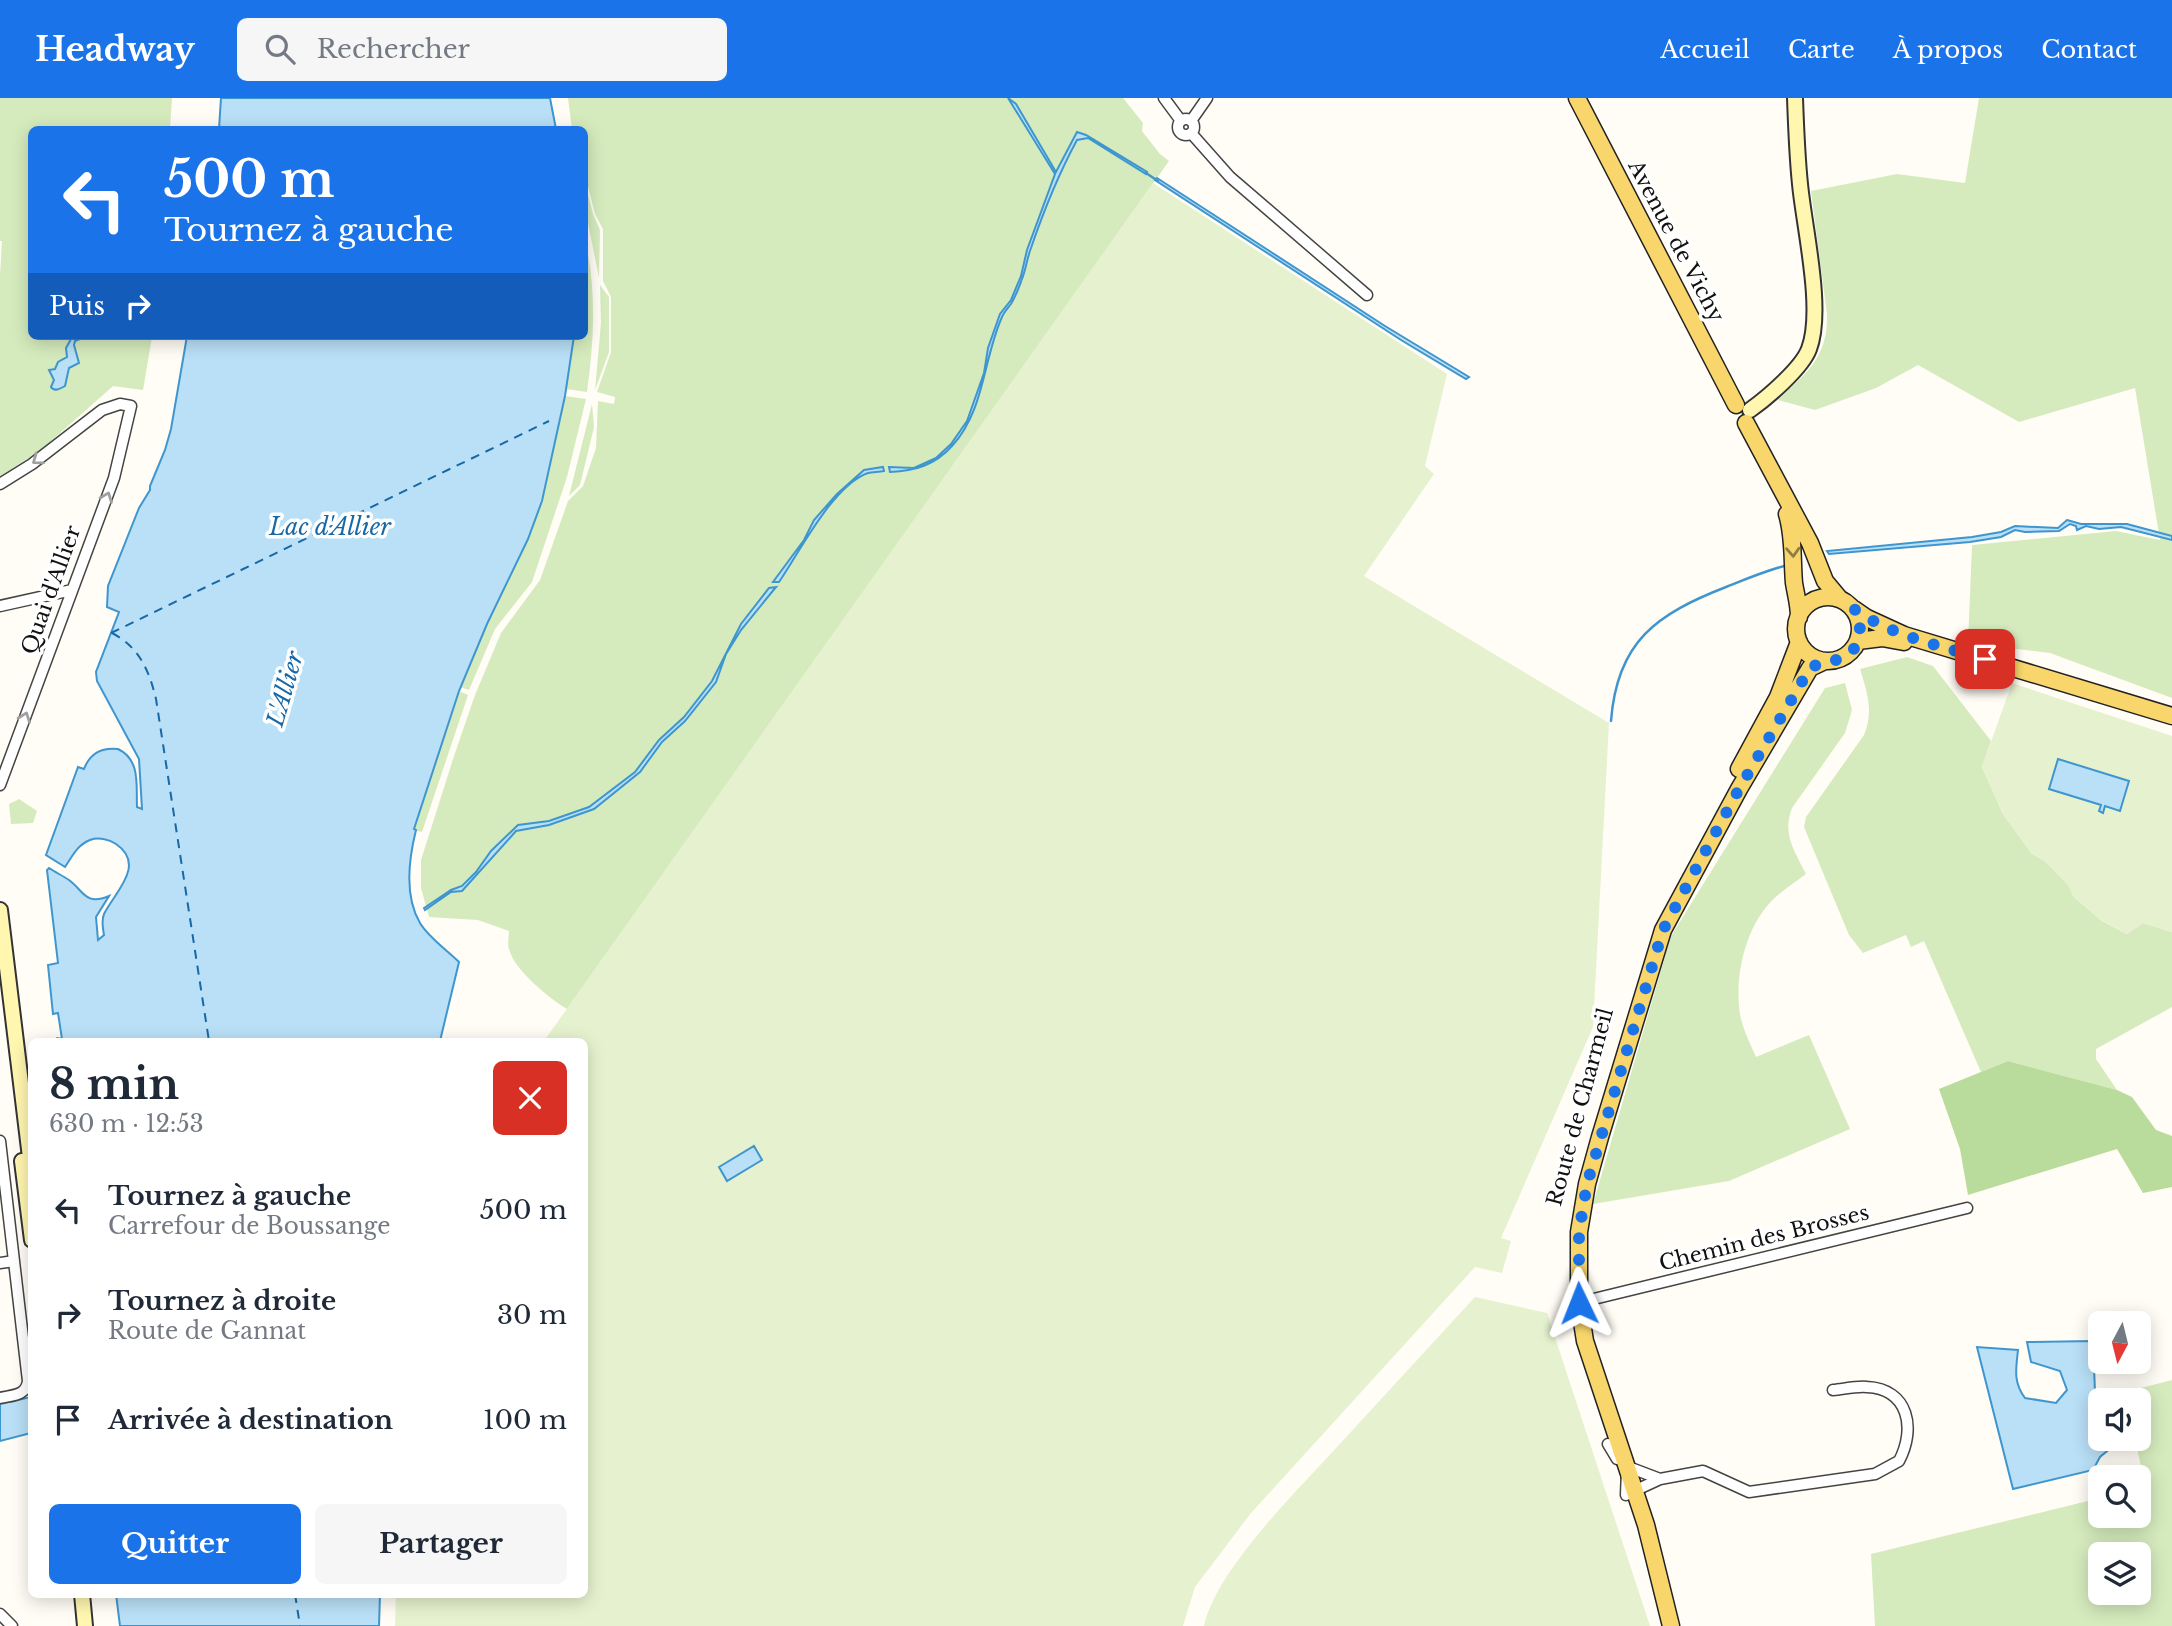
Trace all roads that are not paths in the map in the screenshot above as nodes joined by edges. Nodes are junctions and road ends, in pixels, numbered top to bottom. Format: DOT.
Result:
graph roads {
  1 [pos="1164,98"];
  2 [pos="1207,98"];
  3 [pos="1577,98"];
  4 [pos="1795,98"];
  5 [pos="1186,121"];
  6 [pos="1367,295"];
  7 [pos="1744,413"];
  8 [pos="0,484"];
  9 [pos="1779,488"];
  10 [pos="72,590"];
  11 [pos="1847,604"];
  12 [pos="0,606"];
  13 [pos="1798,617"];
  14 [pos="1858,641"];
  15 [pos="1799,642"];
  16 [pos="1825,661"];
  17 [pos="2172,716"];
  18 [pos="2172,726"];
  19 [pos="0,785"];
  20 [pos="0,912"];
  21 [pos="0,979"];
  22 [pos="0,1141"];
  23 [pos="28,1141"];
  24 [pos="0,1147"];
  25 [pos="3,1186"];
  26 [pos="28,1207"];
  27 [pos="1967,1208"];
  28 [pos="14,1261"];
  29 [pos="0,1263"];
  30 [pos="1574,1304"];
  31 [pos="28,1365"];
  32 [pos="28,1385"];
  33 [pos="1833,1391"];
  34 [pos="0,1398"];
  35 [pos="1660,1479"];
  36 [pos="1628,1485"];
  37 [pos="74,1598"];
  38 [pos="82,1598"];
  39 [pos="0,1614"];
  40 [pos="12,1626"];
  41 [pos="77,1626"];
  42 [pos="85,1626"];
  43 [pos="1671,1626"];
  1 -- 5 [label="street"];
  2 -- 5 [label="street"];
  3 -- 7 [label="main road, Avenue de Vichy"];
  4 -- 7 [label="main road"];
  5 -- 6 [label="street"];
  7 -- 9 [label="main road, Avenue de Vichy"];
  10 -- 8 [label="street, Quai d'Allier, one-way"];
  9 -- 11 [label="main road, Avenue de Vichy"];
  9 -- 13 [label="main road, Avenue de Vichy, one-way"];
  10 -- 12 [label="street"];
  19 -- 10 [label="street, Quai d'Allier, one-way"];
  11 -- 13 [label="main road"];
  11 -- 14 [label="main road"];
  11 -- 17 [label="main road"];
  13 -- 15 [label="main road"];
  14 -- 16 [label="main road"];
  14 -- 18 [label="main road"];
  15 -- 16 [label="main road"];
  15 -- 30 [label="main road, Route de Charmeil"];
  16 -- 30 [label="main road, Route de Charmeil"];
  20 -- 23 [label="main road"];
  21 -- 26 [label="main road"];
  22 -- 24 [label="street"];
  24 -- 25 [label="street"];
  25 -- 28 [label="street"];
  27 -- 30 [label="street, Chemin des Brosses"];
  28 -- 29 [label="street"];
  28 -- 31 [label="street"];
  30 -- 36 [label="main road, Route de Charmeil"];
  30 -- 36 [label="main road, Route de Charmeil"];
  32 -- 34 [label="street"];
  33 -- 35 [label="street"];
  35 -- 36 [label="street"];
  35 -- 36 [label="street"];
  36 -- 43 [label="main road, Route de Charmeil"];
  37 -- 41 [label="main road"];
  38 -- 42 [label="main road"];
  39 -- 40 [label="street"];
}
